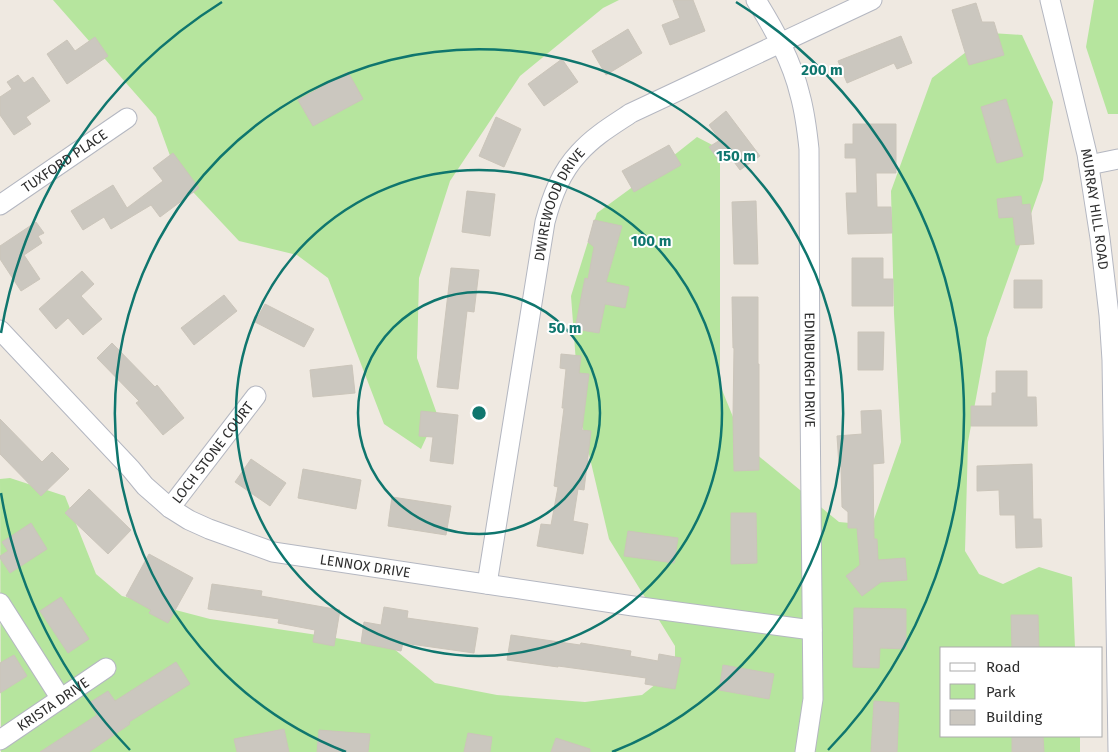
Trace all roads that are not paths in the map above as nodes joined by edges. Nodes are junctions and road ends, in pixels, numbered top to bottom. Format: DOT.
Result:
graph roads {
  1 [pos="756,0"];
  2 [pos="872,0"];
  3 [pos="1050,0"];
  4 [pos="780,43"];
  5 [pos="128,118"];
  6 [pos="1118,159"];
  7 [pos="1089,165"];
  8 [pos="0,205"];
  9 [pos="0,330"];
  10 [pos="256,396"];
  11 [pos="170,508"];
  12 [pos="486,584"];
  13 [pos="0,603"];
  14 [pos="812,630"];
  15 [pos="106,668"];
  16 [pos="61,699"];
  17 [pos="1118,703"];
  18 [pos="0,740"];
  19 [pos="1118,750"];
  20 [pos="805,752"];
  1 -- 4 [label="street, EDINBURGH DRIVE"];
  2 -- 4 [label="street, DWIREWOOD DRIVE"];
  3 -- 7 [label="street, MURRAY HILL ROAD"];
  4 -- 12 [label="street, DWIREWOOD DRIVE"];
  4 -- 14 [label="street, EDINBURGH DRIVE"];
  5 -- 8 [label="street, TUXFORD PLACE"];
  6 -- 7 [label="street"];
  7 -- 17 [label="street, MURRAY HILL ROAD"];
  9 -- 11 [label="street, LENNOX DRIVE"];
  10 -- 11 [label="street, LOCH STONE COURT"];
  11 -- 12 [label="street, LENNOX DRIVE"];
  12 -- 14 [label="street, LENNOX DRIVE"];
  13 -- 16 [label="street"];
  14 -- 20 [label="street, EDINBURGH DRIVE"];
  15 -- 16 [label="street, KRISTA DRIVE"];
  16 -- 18 [label="street, KRISTA DRIVE"];
  17 -- 19 [label="street, MURRAY HILL ROAD"];
}
